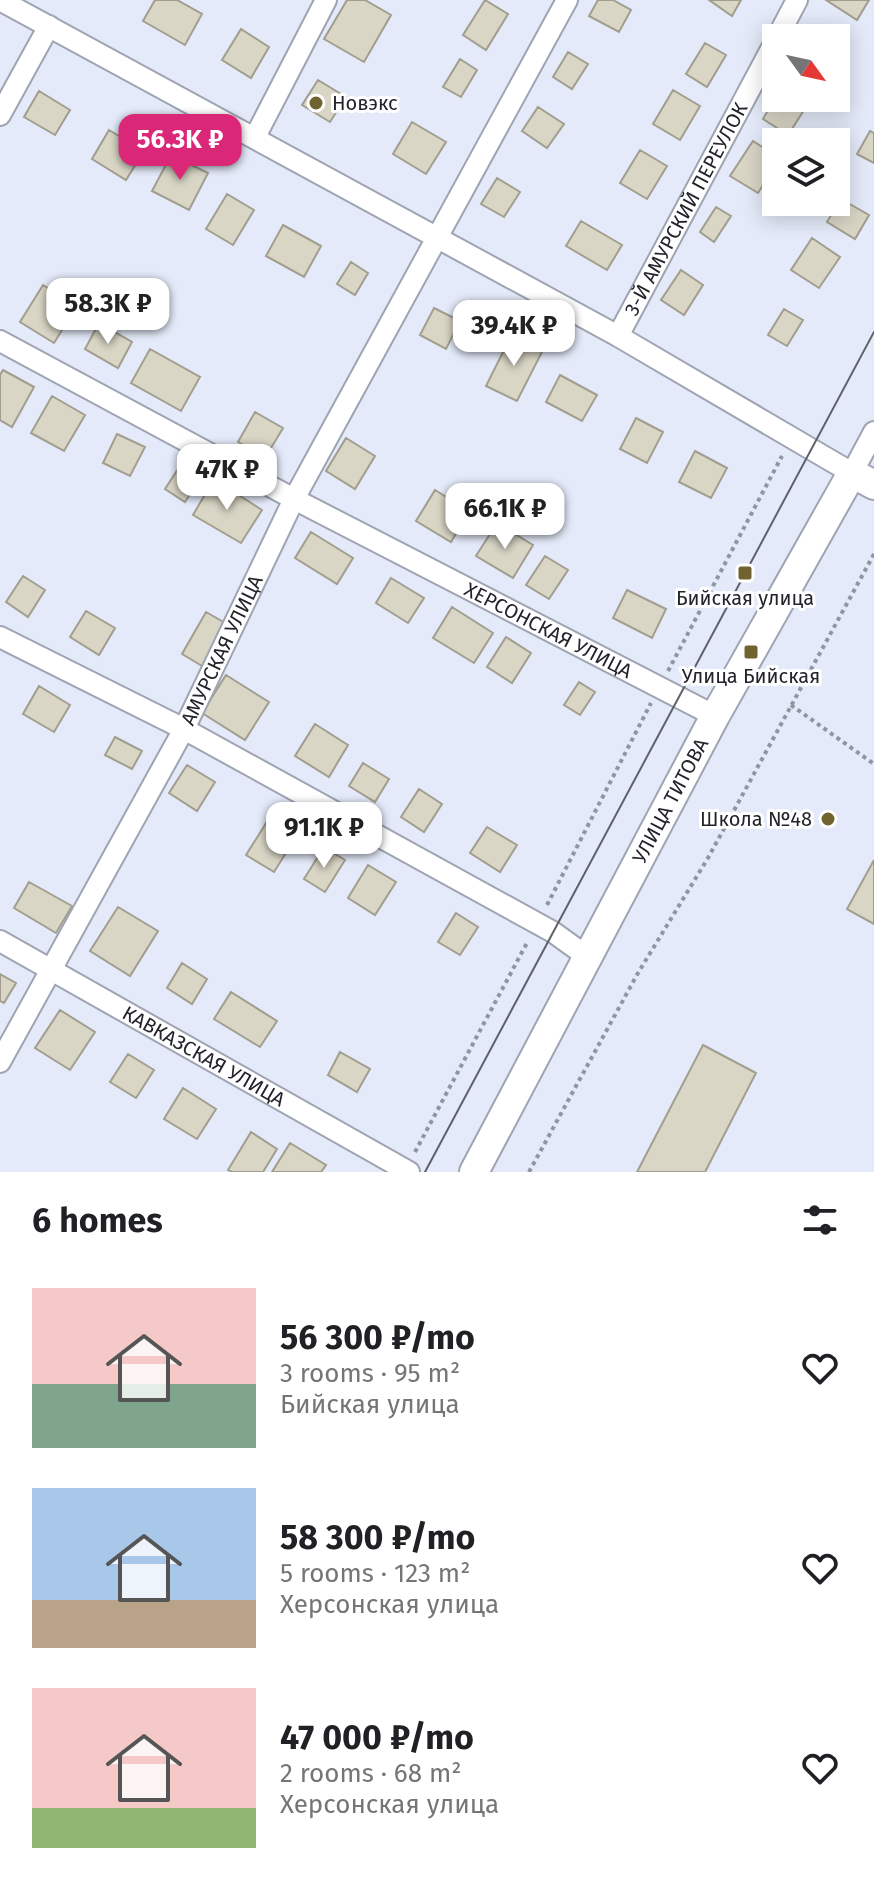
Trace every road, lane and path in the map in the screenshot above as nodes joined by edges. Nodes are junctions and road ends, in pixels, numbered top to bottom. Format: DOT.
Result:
graph roads {
  1 [pos="0,0"];
  2 [pos="326,0"];
  3 [pos="567,0"];
  4 [pos="797,0"];
  5 [pos="784,24"];
  6 [pos="49,26"];
  7 [pos="762,65"];
  8 [pos="0,115"];
  9 [pos="255,137"];
  10 [pos="440,237"];
  11 [pos="618,336"];
  12 [pos="0,341"];
  13 [pos="874,432"];
  14 [pos="792,436"];
  15 [pos="863,479"];
  16 [pos="294,499"];
  17 [pos="874,554"];
  18 [pos="0,637"];
  19 [pos="660,687"];
  20 [pos="791,705"];
  21 [pos="715,716"];
  22 [pos="184,729"];
  23 [pos="874,764"];
  24 [pos="538,923"];
  25 [pos="0,941"];
  26 [pos="589,958"];
  27 [pos="51,970"];
  28 [pos="0,1062"];
  29 [pos="407,1171"];
  30 [pos="474,1172"];
  31 [pos="529,1172"];
  1 -- 6 [label="street"];
  2 -- 9 [label="street"];
  3 -- 10 [label="street, АМУРСКАЯ УЛИЦА"];
  4 -- 5 [label="street, 3-Й АМУРСКИЙ ПЕРЕУЛОК"];
  6 -- 8 [label="street"];
  6 -- 9 [label="street"];
  7 -- 11 [label="street, 3-Й АМУРСКИЙ ПЕРЕУЛОК"];
  9 -- 10 [label="street"];
  10 -- 11 [label="street"];
  10 -- 16 [label="street, АМУРСКАЯ УЛИЦА"];
  11 -- 14 [label="street"];
  12 -- 16 [label="street, ХЕРСОНСКАЯ УЛИЦА"];
  13 -- 15 [label="street, УЛИЦА ТИТОВА"];
  14 -- 15 [label="street"];
  14 -- 19 [label="path"];
  15 -- 21 [label="street, УЛИЦА ТИТОВА"];
  16 -- 19 [label="street, ХЕРСОНСКАЯ УЛИЦА"];
  16 -- 22 [label="street, АМУРСКАЯ УЛИЦА"];
  17 -- 20 [label="path"];
  18 -- 22 [label="street"];
  19 -- 21 [label="street, ХЕРСОНСКАЯ УЛИЦА"];
  19 -- 24 [label="path"];
  20 -- 23 [label="path"];
  20 -- 31 [label="path"];
  21 -- 26 [label="street, УЛИЦА ТИТОВА"];
  22 -- 24 [label="street"];
  22 -- 27 [label="street, АМУРСКАЯ УЛИЦА"];
  24 -- 26 [label="street"];
  24 -- 29 [label="path"];
  25 -- 27 [label="street, КАВКАЗСКАЯ УЛИЦА"];
  26 -- 30 [label="street, УЛИЦА ТИТОВА"];
  27 -- 28 [label="street, АМУРСКАЯ УЛИЦА"];
  27 -- 29 [label="street, КАВКАЗСКАЯ УЛИЦА"];
}
